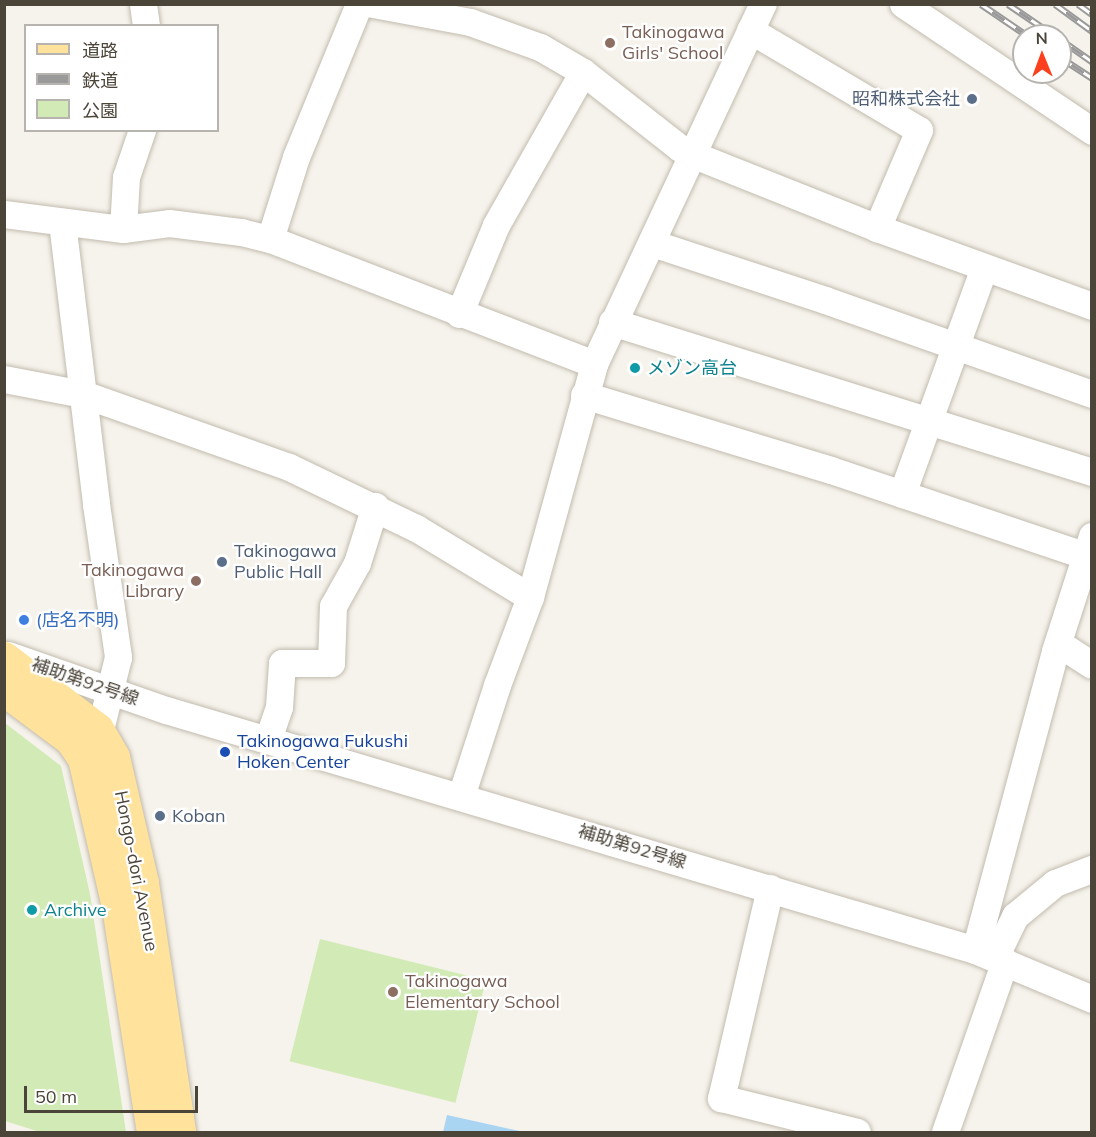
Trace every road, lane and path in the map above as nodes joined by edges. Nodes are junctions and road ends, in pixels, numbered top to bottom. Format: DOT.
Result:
graph roads {
  1 [pos="143,4"];
  2 [pos="359,4"];
  3 [pos="373,4"];
  4 [pos="763,4"];
  5 [pos="903,4"];
  6 [pos="146,24"];
  7 [pos="750,30"];
  8 [pos="583,72"];
  9 [pos="140,132"];
  10 [pos="1092,132"];
  11 [pos="694,155"];
  12 [pos="4,214"];
  13 [pos="62,222"];
  14 [pos="877,228"];
  15 [pos="123,229"];
  16 [pos="270,239"];
  17 [pos="652,243"];
  18 [pos="984,268"];
  19 [pos="1092,306"];
  20 [pos="459,314"];
  21 [pos="612,322"];
  22 [pos="955,345"];
  23 [pos="594,364"];
  24 [pos="4,379"];
  25 [pos="83,394"];
  26 [pos="1092,394"];
  27 [pos="584,395"];
  28 [pos="928,420"];
  29 [pos="1092,472"];
  30 [pos="902,494"];
  31 [pos="375,506"];
  32 [pos="1089,549"];
  33 [pos="530,597"];
  34 [pos="1058,642"];
  35 [pos="4,656"];
  36 [pos="1092,665"];
  37 [pos="5,689"];
  38 [pos="58,698"];
  39 [pos="106,708"];
  40 [pos="268,740"];
  41 [pos="93,796"];
  42 [pos="461,796"];
  43 [pos="1092,869"];
  44 [pos="770,888"];
  45 [pos="992,956"];
  46 [pos="1092,999"];
  47 [pos="153,1132"];
  48 [pos="179,1132"];
  49 [pos="857,1132"];
  50 [pos="945,1132"];
  1 -- 6 [label="street"];
  2 -- 16 [label="street"];
  3 -- 8 [label="street"];
  4 -- 7 [label="street"];
  5 -- 10 [label="street"];
  7 -- 11 [label="street"];
  7 -- 14 [label="street"];
  8 -- 11 [label="street"];
  8 -- 20 [label="street"];
  9 -- 15 [label="street"];
  11 -- 14 [label="street"];
  11 -- 17 [label="street"];
  12 -- 13 [label="street"];
  13 -- 15 [label="street"];
  13 -- 25 [label="street"];
  14 -- 18 [label="street"];
  15 -- 16 [label="street"];
  16 -- 20 [label="street"];
  17 -- 21 [label="street"];
  17 -- 22 [label="street"];
  18 -- 19 [label="street"];
  18 -- 22 [label="street"];
  20 -- 23 [label="street"];
  21 -- 23 [label="street"];
  21 -- 28 [label="street"];
  22 -- 26 [label="street"];
  22 -- 28 [label="street"];
  23 -- 27 [label="street"];
  24 -- 25 [label="street"];
  25 -- 31 [label="street"];
  25 -- 39 [label="street"];
  27 -- 30 [label="street"];
  27 -- 33 [label="street"];
  28 -- 29 [label="street"];
  28 -- 30 [label="street"];
  30 -- 32 [label="street"];
  31 -- 33 [label="street"];
  31 -- 40 [label="street"];
  32 -- 34 [label="street"];
  33 -- 42 [label="street"];
  34 -- 36 [label="street"];
  34 -- 45 [label="street"];
  35 -- 38 [label="main road, Hongo-dori Avenue"];
  35 -- 39 [label="street, 補助第92号線"];
  37 -- 38 [label="street, 補助第92号線"];
  37 -- 41 [label="main road, Hongo-dori Avenue"];
  38 -- 39 [label="main road, Hongo-dori Avenue"];
  39 -- 40 [label="street, 補助第92号線"];
  39 -- 41 [label="street"];
  39 -- 48 [label="main road, Hongo-dori Avenue"];
  40 -- 42 [label="street, 補助第92号線"];
  41 -- 47 [label="main road, Hongo-dori Avenue"];
  42 -- 44 [label="street, 補助第92号線"];
  43 -- 45 [label="street"];
  44 -- 45 [label="street, 補助第92号線"];
  44 -- 49 [label="street"];
  45 -- 46 [label="street, 補助第92号線"];
  45 -- 50 [label="street"];
}
